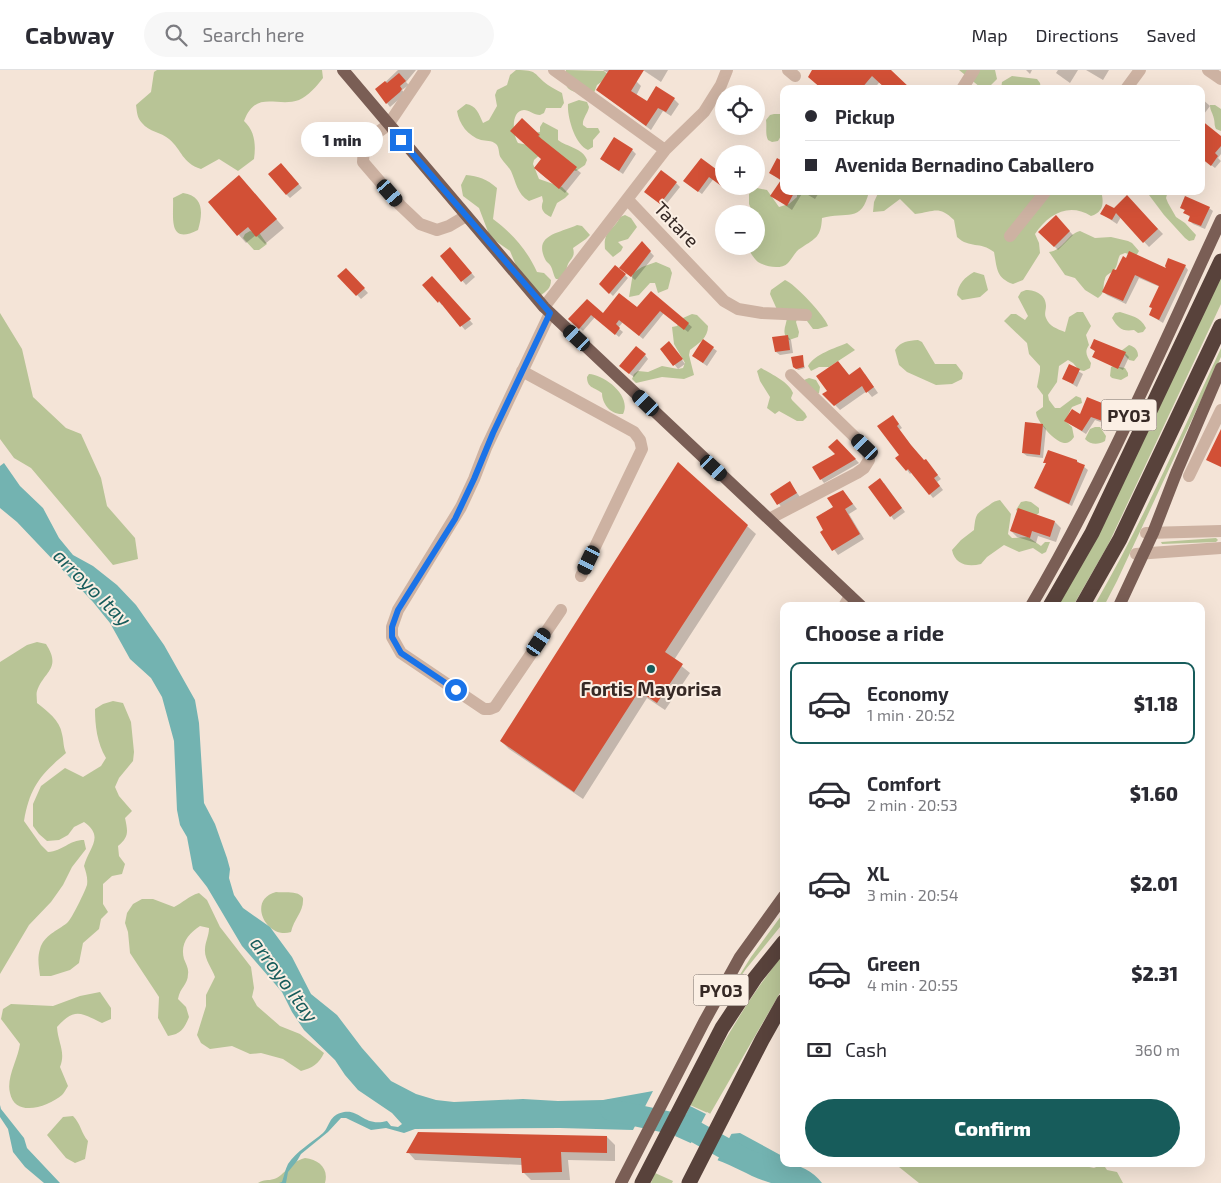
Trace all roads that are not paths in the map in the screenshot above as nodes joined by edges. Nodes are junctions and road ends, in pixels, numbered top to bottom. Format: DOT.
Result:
graph roads {
  1 [pos="343,70"];
  2 [pos="425,70"];
  3 [pos="554,70"];
  4 [pos="727,70"];
  5 [pos="974,70"];
  6 [pos="1140,70"];
  7 [pos="1208,70"];
  8 [pos="1221,79"];
  9 [pos="965,85"];
  10 [pos="1129,85"];
  11 [pos="388,125"];
  12 [pos="665,150"];
  13 [pos="1043,195"];
  14 [pos="627,199"];
  15 [pos="466,216"];
  16 [pos="1221,220"];
  17 [pos="1010,236"];
  18 [pos="1221,261"];
  19 [pos="547,310"];
  20 [pos="806,315"];
  21 [pos="1221,326"];
  22 [pos="1221,368"];
  23 [pos="522,371"];
  24 [pos="791,375"];
  25 [pos="1221,410"];
  26 [pos="1189,476"];
  27 [pos="769,519"];
  28 [pos="1221,531"];
  29 [pos="1150,533"];
  30 [pos="1221,548"];
  31 [pos="1140,553"];
  32 [pos="581,576"];
  33 [pos="847,601"];
  34 [pos="1033,602"];
  35 [pos="1052,602"];
  36 [pos="1084,602"];
  37 [pos="1111,602"];
  38 [pos="1121,602"];
  39 [pos="562,610"];
  40 [pos="780,902"];
  41 [pos="780,947"];
  42 [pos="780,1008"];
  43 [pos="780,1021"];
  44 [pos="723,1114"];
  45 [pos="645,1177"];
  46 [pos="622,1183"];
  47 [pos="690,1183"];
  1 -- 11 [label="main road"];
  2 -- 11 [label="street"];
  3 -- 12 [label="street"];
  4 -- 12 [label="street"];
  5 -- 9 [label="street"];
  6 -- 10 [label="street"];
  7 -- 8 [label="street"];
  11 -- 15 [label="main road"];
  11 -- 15 [label="street"];
  12 -- 14 [label="street"];
  13 -- 17 [label="street"];
  14 -- 19 [label="street"];
  14 -- 20 [label="street, Tatare"];
  15 -- 19 [label="main road"];
  16 -- 34 [label="main road, PY03"];
  18 -- 35 [label="highway, PY03"];
  19 -- 23 [label="street"];
  19 -- 27 [label="main road"];
  21 -- 36 [label="highway, PY03"];
  22 -- 29 [label="main road"];
  23 -- 32 [label="street"];
  23 -- 39 [label="street"];
  24 -- 27 [label="street"];
  25 -- 26 [label="street"];
  27 -- 33 [label="main road"];
  28 -- 29 [label="street"];
  29 -- 31 [label="main road"];
  30 -- 31 [label="street"];
  31 -- 37 [label="main road"];
  31 -- 38 [label="main road"];
  40 -- 46 [label="main road, PY03"];
  41 -- 45 [label="highway, PY03"];
  42 -- 44 [label="highway"];
  43 -- 44 [label="main road"];
  44 -- 47 [label="highway"];
}
